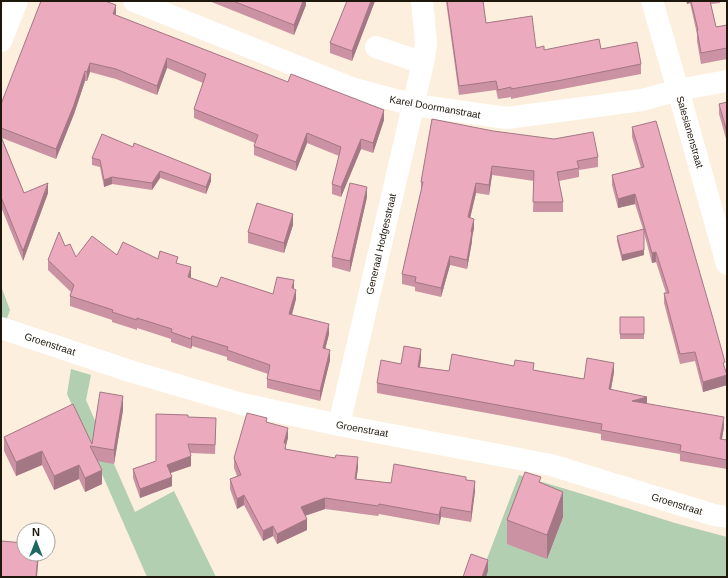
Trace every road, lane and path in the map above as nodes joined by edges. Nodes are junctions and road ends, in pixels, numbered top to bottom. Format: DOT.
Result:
graph roads {
  1 [pos="17,1"];
  2 [pos="134,1"];
  3 [pos="422,1"];
  4 [pos="652,1"];
  5 [pos="1,41"];
  6 [pos="376,47"];
  7 [pos="423,63"];
  8 [pos="727,81"];
  9 [pos="678,90"];
  10 [pos="414,105"];
  11 [pos="727,264"];
  12 [pos="1,328"];
  13 [pos="339,425"];
  14 [pos="727,517"];
  1 -- 5 [label="street"];
  2 -- 10 [label="street, Karel Doormanstraat"];
  3 -- 7 [label="street, Generaal Hodgesstraat"];
  4 -- 9 [label="street, Salesianenstraat"];
  6 -- 7 [label="street"];
  7 -- 10 [label="street, Generaal Hodgesstraat"];
  8 -- 9 [label="street, Karel Doormanstraat"];
  9 -- 10 [label="street, Karel Doormanstraat"];
  9 -- 11 [label="street, Salesianenstraat"];
  10 -- 13 [label="street, Generaal Hodgesstraat"];
  12 -- 13 [label="street, Groenstraat"];
  13 -- 14 [label="street, Groenstraat"];
}
